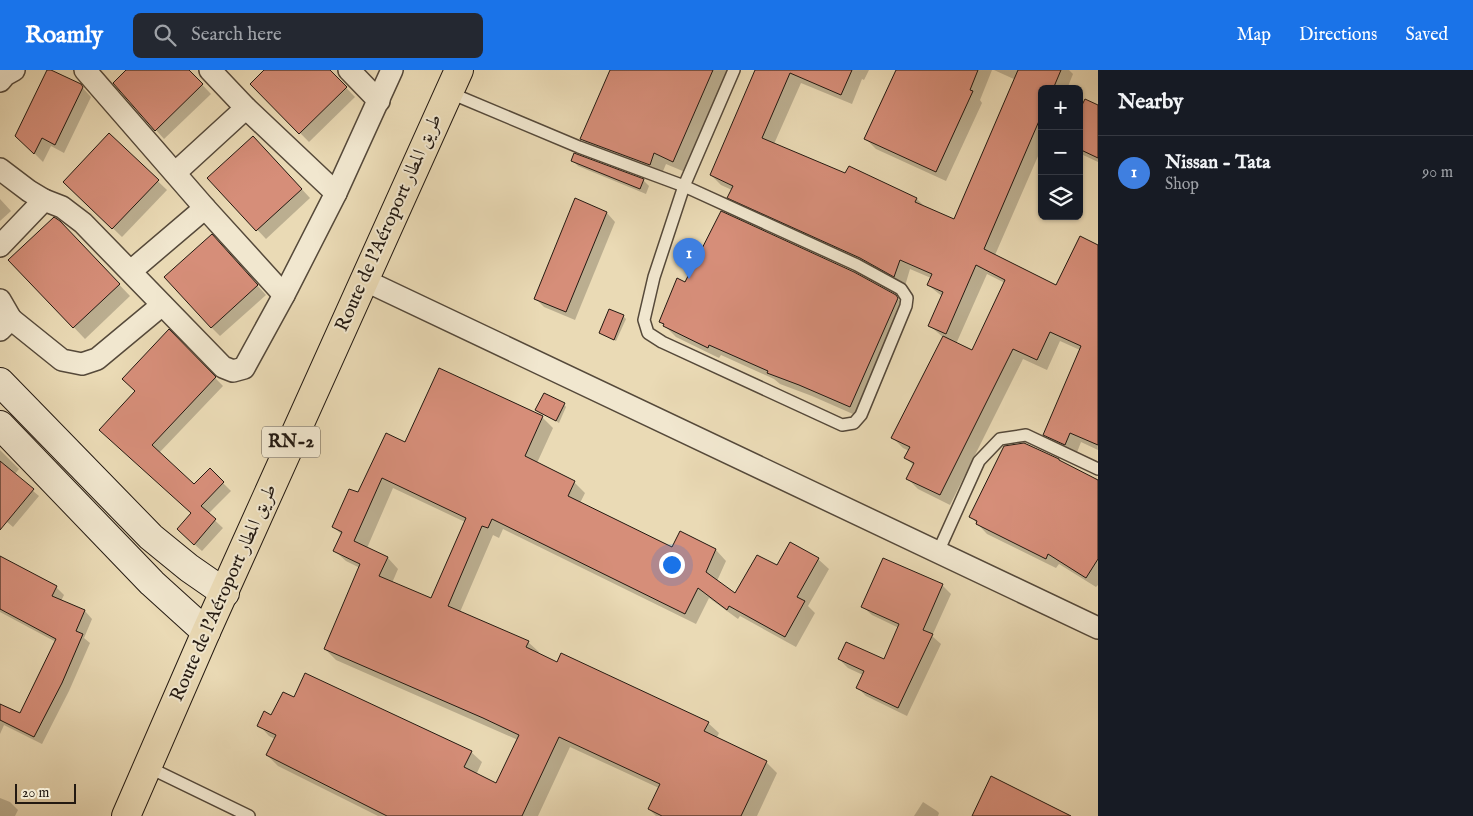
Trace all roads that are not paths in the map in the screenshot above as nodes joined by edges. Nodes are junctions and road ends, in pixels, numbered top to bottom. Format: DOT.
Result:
graph roads {
  1 [pos="14,70"];
  2 [pos="85,70"];
  3 [pos="349,70"];
  4 [pos="392,70"];
  5 [pos="734,70"];
  6 [pos="223,74"];
  7 [pos="0,81"];
  8 [pos="453,81"];
  9 [pos="379,101"];
  10 [pos="246,108"];
  11 [pos="0,169"];
  12 [pos="175,173"];
  13 [pos="684,186"];
  14 [pos="336,193"];
  15 [pos="44,200"];
  16 [pos="205,208"];
  17 [pos="0,246"];
  18 [pos="131,271"];
  19 [pos="364,280"];
  20 [pos="284,295"];
  21 [pos="0,300"];
  22 [pos="162,305"];
  23 [pos="6,324"];
  24 [pos="0,382"];
  25 [pos="0,425"];
  26 [pos="1098,469"];
  27 [pos="938,552"];
  28 [pos="225,593"];
  29 [pos="1098,628"];
  30 [pos="206,632"];
  31 [pos="148,767"];
  32 [pos="126,816"];
  33 [pos="249,816"];
  1 -- 7 [label="street"];
  2 -- 12 [label="street"];
  3 -- 9 [label="street"];
  4 -- 9 [label="street"];
  5 -- 13 [label="lane"];
  6 -- 10 [label="street"];
  8 -- 13 [label="lane"];
  8 -- 19 [label="main road, Route de l'Aéroport طريق المطار / RN-2"];
  9 -- 14 [label="street"];
  10 -- 12 [label="street"];
  10 -- 14 [label="street"];
  11 -- 15 [label="street"];
  12 -- 16 [label="street"];
  13 -- 13 [label="lane"];
  14 -- 20 [label="street"];
  15 -- 17 [label="street"];
  15 -- 18 [label="street"];
  16 -- 18 [label="street"];
  16 -- 20 [label="street"];
  18 -- 22 [label="street"];
  19 -- 27 [label="street"];
  19 -- 28 [label="main road, Route de l'Aéroport طريق المطار / RN-2"];
  20 -- 22 [label="street"];
  21 -- 23 [label="street"];
  22 -- 23 [label="street"];
  24 -- 28 [label="main road"];
  25 -- 30 [label="main road"];
  26 -- 27 [label="lane"];
  27 -- 29 [label="street"];
  28 -- 30 [label="main road, Route de l'Aéroport طريق المطار / RN-2"];
  30 -- 31 [label="main road, Route de l'Aéroport طريق المطار / RN-2"];
  31 -- 32 [label="main road, Route de l'Aéroport طريق المطار / RN-2"];
  31 -- 33 [label="lane"];
}
